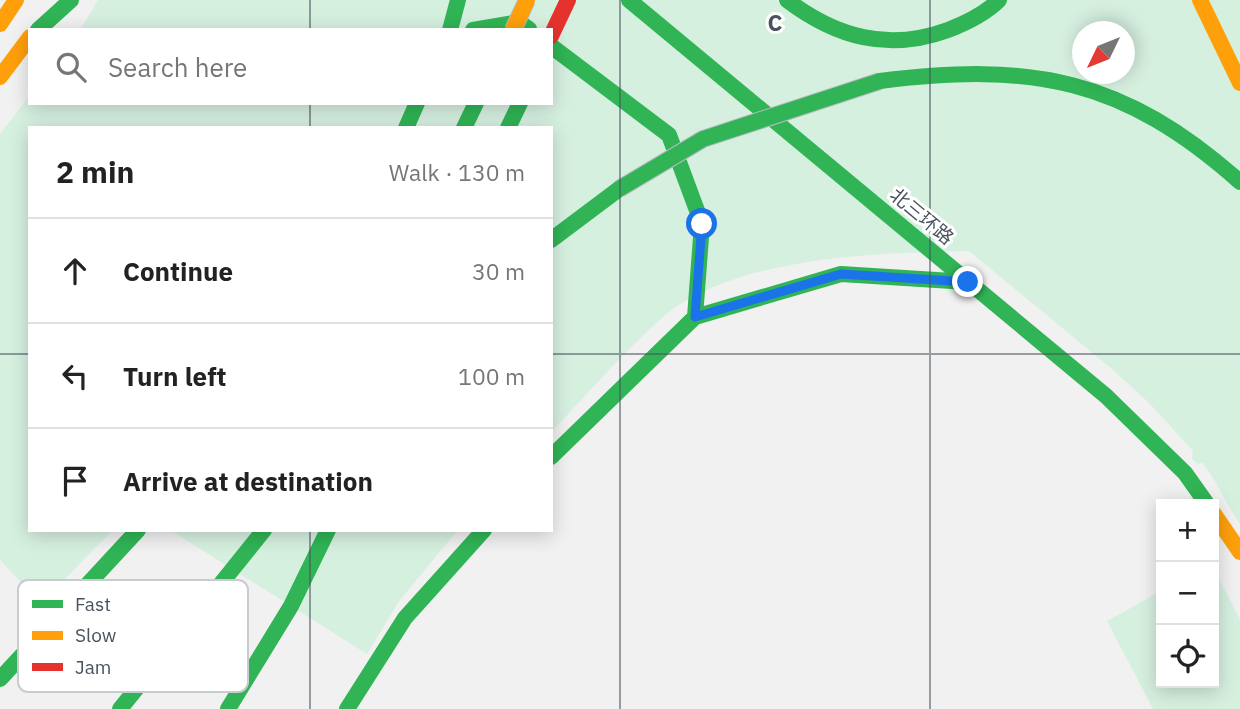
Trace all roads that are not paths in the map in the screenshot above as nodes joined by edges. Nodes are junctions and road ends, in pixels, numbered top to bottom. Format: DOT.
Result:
graph roads {
  1 [pos="16,0"];
  2 [pos="71,0"];
  3 [pos="458,0"];
  4 [pos="509,0"];
  5 [pos="527,0"];
  6 [pos="568,0"];
  7 [pos="629,0"];
  8 [pos="787,0"];
  9 [pos="999,0"];
  10 [pos="1200,0"];
  11 [pos="0,24"];
  12 [pos="40,28"];
  13 [pos="451,28"];
  14 [pos="484,28"];
  15 [pos="499,28"];
  16 [pos="514,28"];
  17 [pos="527,28"];
  18 [pos="553,32"];
  19 [pos="28,40"];
  20 [pos="553,48"];
  21 [pos="0,77"];
  22 [pos="1240,83"];
  23 [pos="416,105"];
  24 [pos="469,105"];
  25 [pos="475,105"];
  26 [pos="519,105"];
  27 [pos="407,126"];
  28 [pos="463,126"];
  29 [pos="463,126"];
  30 [pos="509,126"];
  31 [pos="1240,183"];
  32 [pos="553,238"];
  33 [pos="968,282"];
  34 [pos="695,317"];
  35 [pos="553,455"];
  36 [pos="1203,499"];
  37 [pos="1219,521"];
  38 [pos="136,532"];
  39 [pos="262,532"];
  40 [pos="327,532"];
  41 [pos="482,532"];
  42 [pos="1240,552"];
  43 [pos="92,580"];
  44 [pos="224,580"];
  45 [pos="18,660"];
  46 [pos="248,676"];
  47 [pos="0,679"];
  48 [pos="134,692"];
  49 [pos="238,692"];
  50 [pos="120,709"];
  51 [pos="228,709"];
  52 [pos="347,709"];
  1 -- 11 [label="main road"];
  2 -- 12 [label="main road"];
  3 -- 13 [label="main road"];
  4 -- 15 [label="main road"];
  5 -- 16 [label="main road, bridge"];
  6 -- 18 [label="main road"];
  7 -- 33 [label="main road, 北三环路"];
  8 -- 9 [label="main road"];
  10 -- 22 [label="main road"];
  14 -- 17 [label="main road"];
  19 -- 21 [label="main road"];
  20 -- 34 [label="main road"];
  23 -- 27 [label="main road"];
  24 -- 28 [label="main road"];
  25 -- 29 [label="main road"];
  26 -- 30 [label="main road"];
  31 -- 32 [label="main road, bridge"];
  33 -- 34 [label="main road"];
  33 -- 36 [label="main road, 北三环路"];
  34 -- 35 [label="main road"];
  37 -- 42 [label="main road"];
  38 -- 43 [label="main road"];
  39 -- 44 [label="main road"];
  40 -- 46 [label="main road"];
  41 -- 52 [label="main road"];
  45 -- 47 [label="main road"];
  48 -- 50 [label="main road"];
  49 -- 51 [label="main road"];
}
